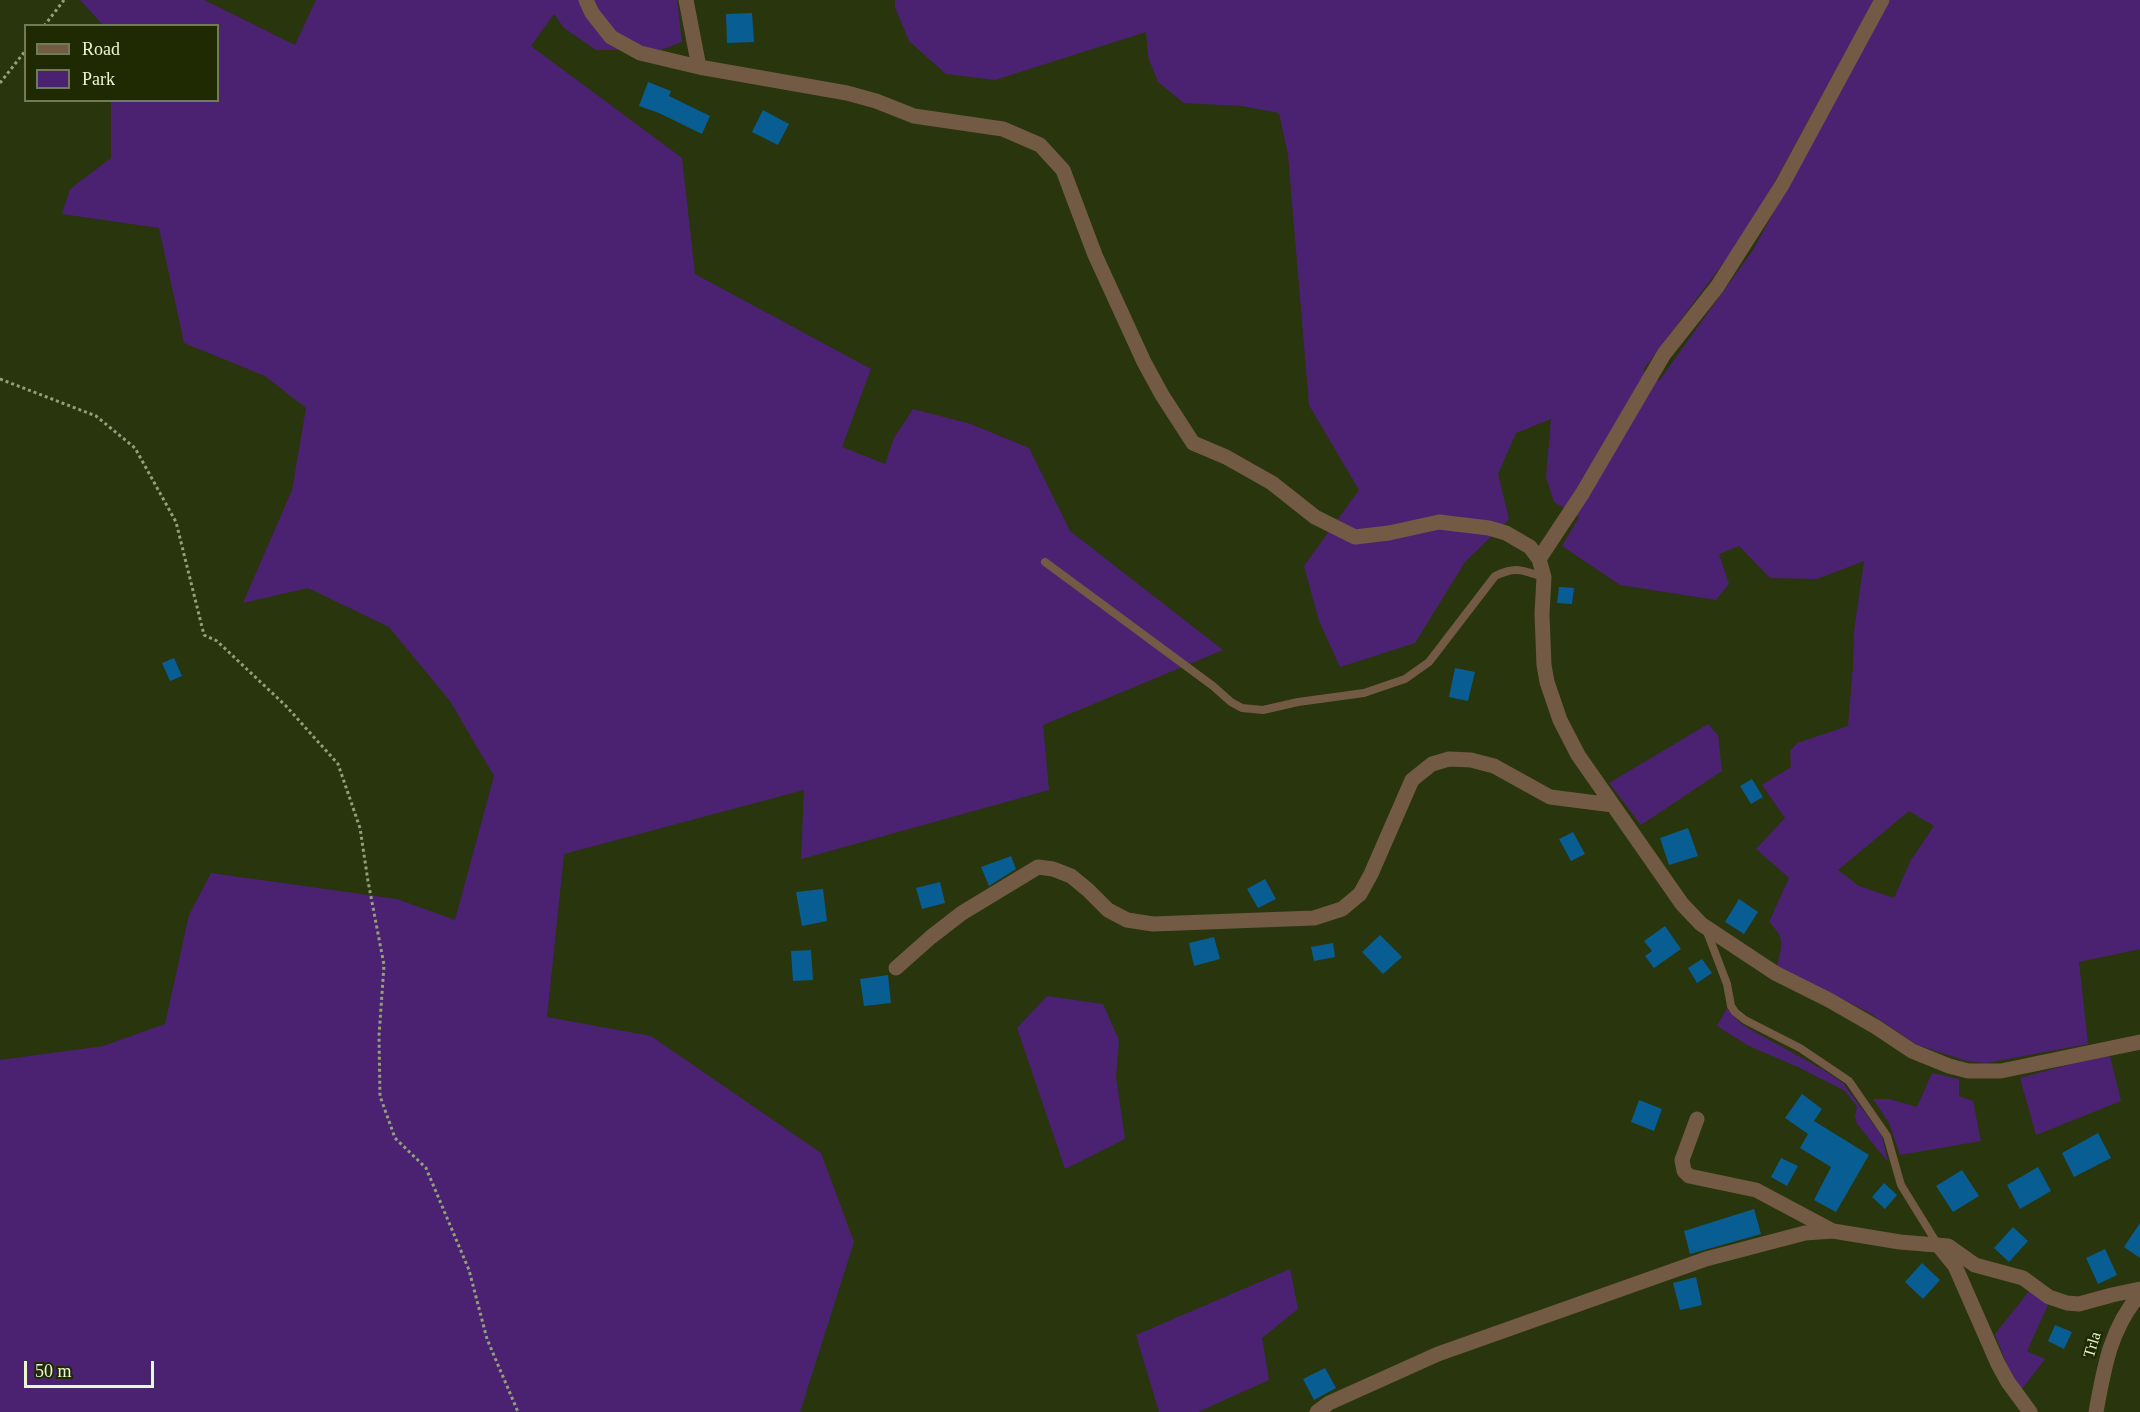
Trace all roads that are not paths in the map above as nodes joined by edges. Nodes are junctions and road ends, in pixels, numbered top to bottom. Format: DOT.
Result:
graph roads {
  1 [pos="586,0"];
  2 [pos="686,0"];
  3 [pos="1882,0"];
  4 [pos="699,67"];
  5 [pos="1539,559"];
  6 [pos="1044,562"];
  7 [pos="1544,577"];
  8 [pos="1613,805"];
  9 [pos="1705,927"];
  10 [pos="896,968"];
  11 [pos="2140,1042"];
  12 [pos="1697,1119"];
  13 [pos="1833,1231"];
  14 [pos="1938,1245"];
  15 [pos="2140,1292"];
  16 [pos="1317,1412"];
  17 [pos="2030,1412"];
  18 [pos="2096,1412"];
  1 -- 4 [label="street"];
  2 -- 4 [label="street"];
  3 -- 5 [label="street"];
  4 -- 5 [label="street"];
  5 -- 7 [label="street"];
  6 -- 7 [label="lane"];
  7 -- 8 [label="street"];
  8 -- 9 [label="street"];
  8 -- 10 [label="street"];
  9 -- 11 [label="street"];
  9 -- 14 [label="lane"];
  12 -- 13 [label="street"];
  13 -- 14 [label="street"];
  13 -- 16 [label="street"];
  14 -- 15 [label="street"];
  14 -- 17 [label="street"];
  15 -- 18 [label="street, Trla"];
}
